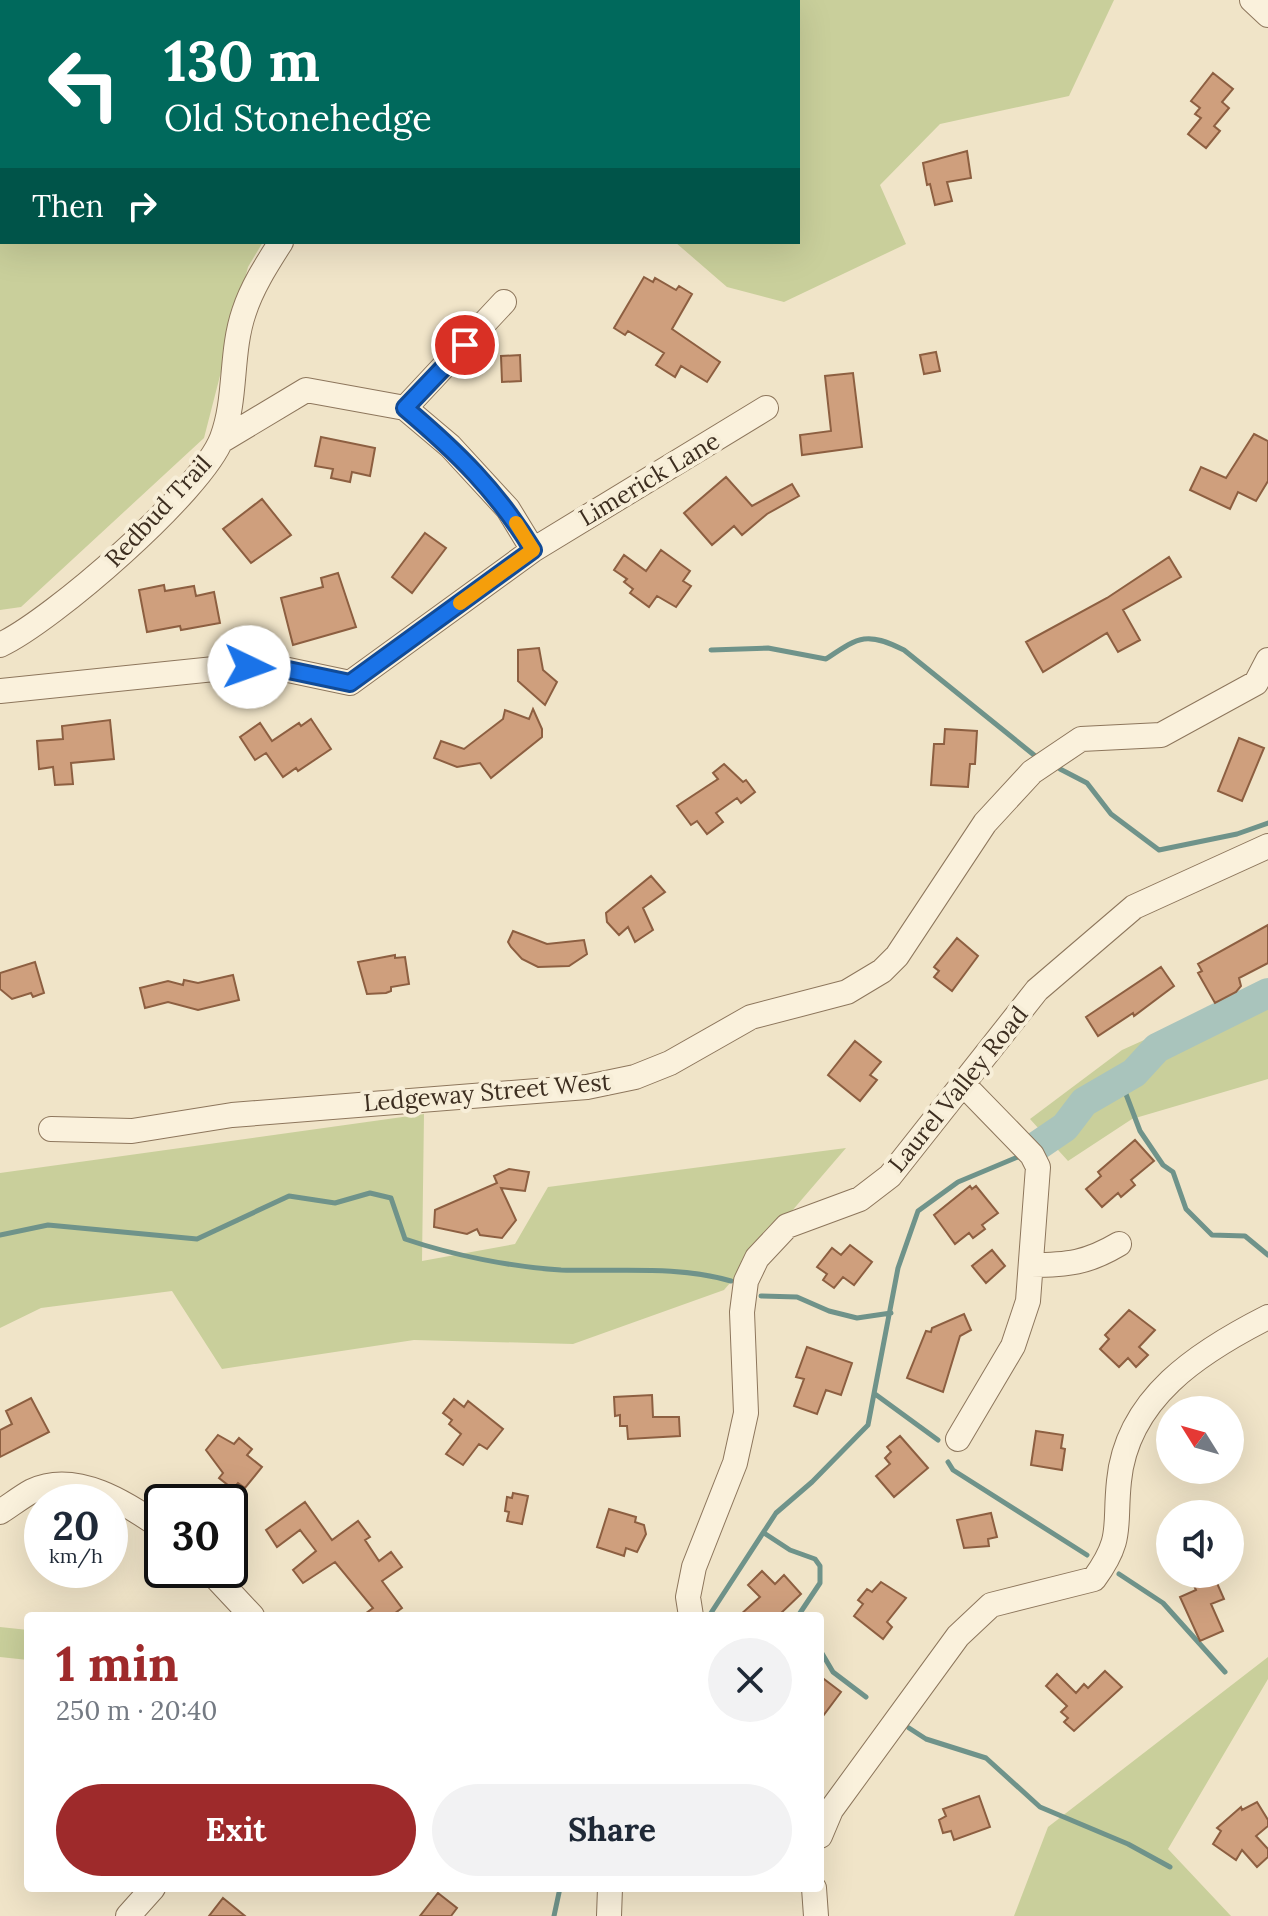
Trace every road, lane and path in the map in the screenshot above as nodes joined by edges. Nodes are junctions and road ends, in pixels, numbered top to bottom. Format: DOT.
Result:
graph roads {
  1 [pos="1252,0"];
  2 [pos="1268,15"];
  3 [pos="280,244"];
  4 [pos="504,302"];
  5 [pos="405,408"];
  6 [pos="766,408"];
  7 [pos="221,441"];
  8 [pos="533,550"];
  9 [pos="0,645"];
  10 [pos="1268,660"];
  11 [pos="1262,689"];
  12 [pos="0,691"];
  13 [pos="1268,846"];
  14 [pos="964,1085"];
  15 [pos="51,1129"];
  16 [pos="1119,1244"];
  17 [pos="1031,1265"];
  18 [pos="1268,1317"];
  19 [pos="958,1439"];
  20 [pos="0,1512"];
  21 [pos="144,1516"];
  22 [pos="226,1588"];
  23 [pos="248,1612"];
  24 [pos="690,1612"];
  25 [pos="824,1827"];
  26 [pos="149,1892"];
  27 [pos="610,1892"];
  28 [pos="814,1892"];
  29 [pos="128,1916"];
  30 [pos="609,1916"];
  31 [pos="816,1916"];
  1 -- 2 [label="street"];
  3 -- 7 [label="street, Redbud Trail"];
  4 -- 5 [label="street"];
  5 -- 7 [label="street"];
  5 -- 8 [label="street"];
  6 -- 8 [label="street, Limerick Lane"];
  7 -- 9 [label="street, Redbud Trail"];
  8 -- 12 [label="street, Limerick Lane"];
  10 -- 11 [label="street"];
  11 -- 15 [label="street, Ledgeway Street West"];
  13 -- 14 [label="street, Laurel Valley Road"];
  14 -- 17 [label="street"];
  14 -- 24 [label="street, Laurel Valley Road"];
  16 -- 17 [label="street"];
  17 -- 19 [label="street"];
  18 -- 25 [label="street"];
  20 -- 21 [label="street"];
  22 -- 23 [label="street"];
  26 -- 29 [label="street"];
  27 -- 30 [label="street"];
  28 -- 31 [label="street"];
}
